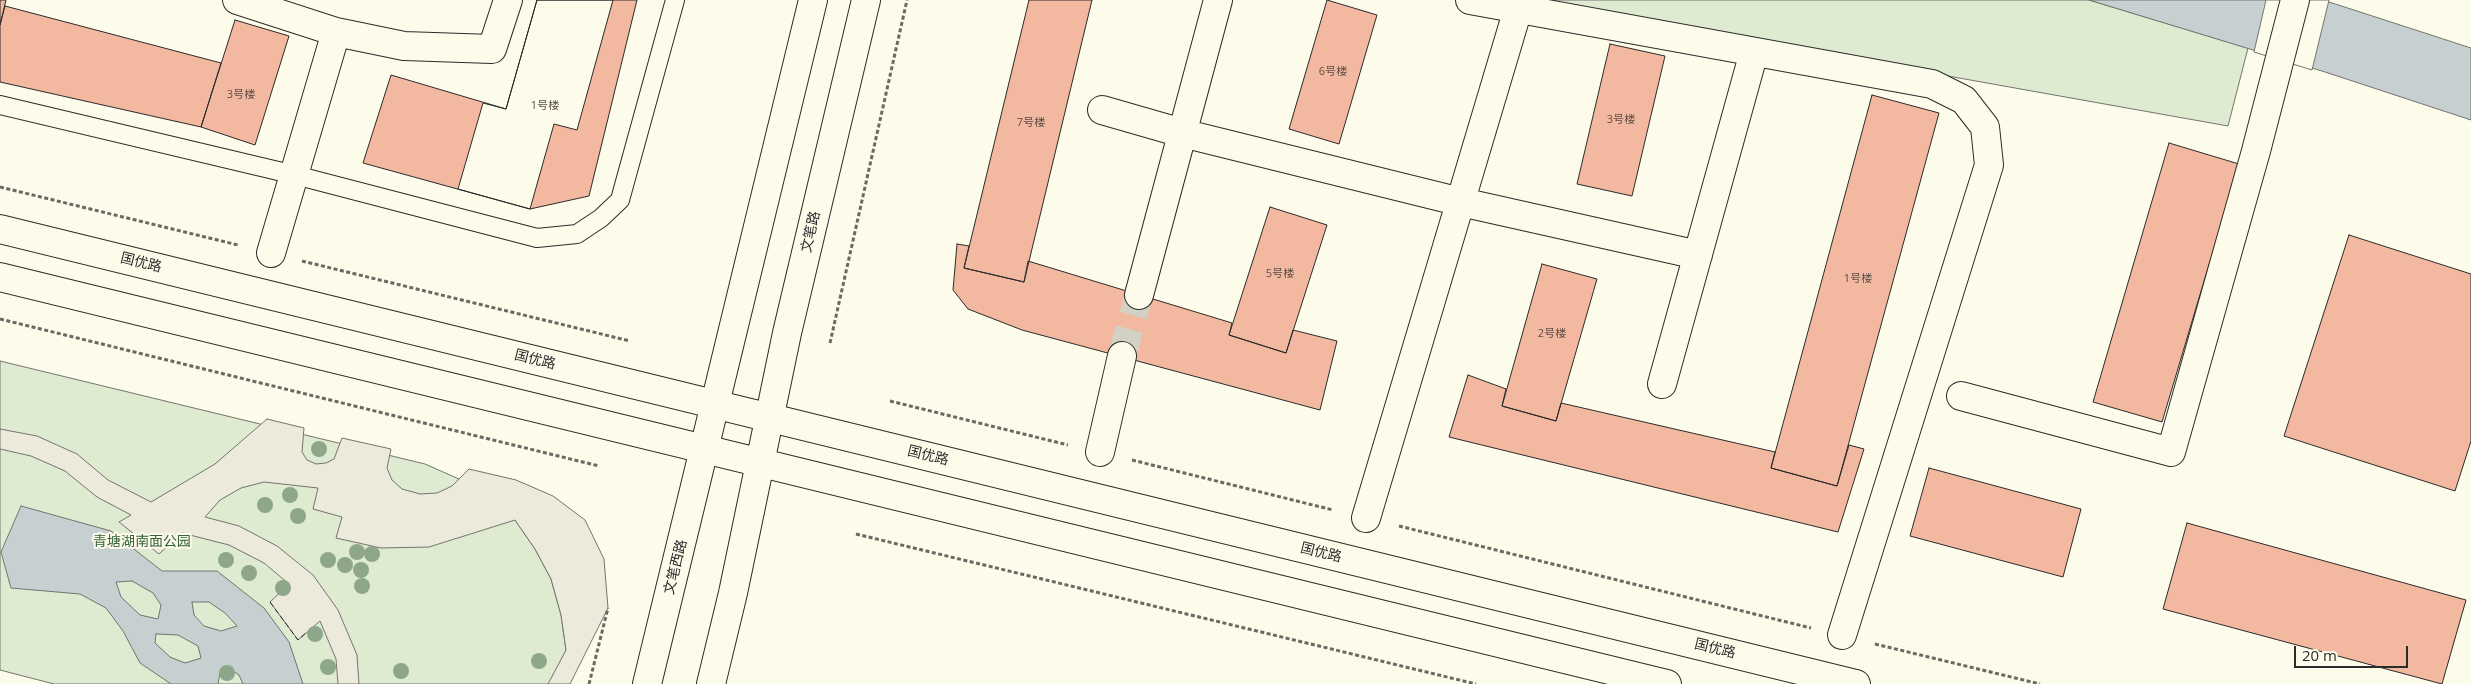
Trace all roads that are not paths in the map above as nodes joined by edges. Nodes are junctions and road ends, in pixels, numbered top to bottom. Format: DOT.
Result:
graph roads {
  1 [pos="237,0"];
  2 [pos="508,0"];
  3 [pos="675,0"];
  4 [pos="814,0"];
  5 [pos="866,0"];
  6 [pos="1218,0"];
  7 [pos="1470,0"];
  8 [pos="2295,0"];
  9 [pos="1518,9"];
  10 [pos="336,32"];
  11 [pos="1754,52"];
  12 [pos="0,105"];
  13 [pos="1102,110"];
  14 [pos="1182,133"];
  15 [pos="294,175"];
  16 [pos="1461,202"];
  17 [pos="0,229"];
  18 [pos="271,253"];
  19 [pos="1698,255"];
  20 [pos="0,277"];
  21 [pos="1139,295"];
  22 [pos="1122,356"];
  23 [pos="1662,384"];
  24 [pos="1962,396"];
  25 [pos="715,404"];
  26 [pos="769,418"];
  27 [pos="704,450"];
  28 [pos="1100,452"];
  29 [pos="760,464"];
  30 [pos="1366,518"];
  31 [pos="1842,635"];
  32 [pos="647,684"];
  33 [pos="711,684"];
  34 [pos="1667,684"];
  35 [pos="1856,684"];
  1 -- 10 [label="main road"];
  2 -- 10 [label="main road"];
  3 -- 15 [label="lane"];
  4 -- 25 [label="main road"];
  5 -- 26 [label="main road, 文笔路"];
  6 -- 14 [label="main road"];
  7 -- 9 [label="main road"];
  8 -- 24 [label="main road"];
  9 -- 11 [label="main road"];
  9 -- 16 [label="main road"];
  10 -- 15 [label="main road"];
  11 -- 19 [label="main road"];
  11 -- 31 [label="main road"];
  12 -- 15 [label="lane"];
  13 -- 14 [label="main road"];
  14 -- 16 [label="main road"];
  14 -- 21 [label="main road"];
  15 -- 18 [label="main road"];
  16 -- 19 [label="main road"];
  16 -- 30 [label="main road"];
  17 -- 25 [label="main road, 国优路"];
  19 -- 23 [label="main road"];
  20 -- 27 [label="main road"];
  22 -- 28 [label="main road"];
  25 -- 26 [label="main road, 国优路"];
  25 -- 27 [label="main road"];
  26 -- 29 [label="main road, 文笔路"];
  26 -- 35 [label="main road, 国优路"];
  27 -- 29 [label="main road"];
  27 -- 32 [label="main road, 文笔西路"];
  29 -- 33 [label="main road"];
  29 -- 34 [label="main road"];
}
